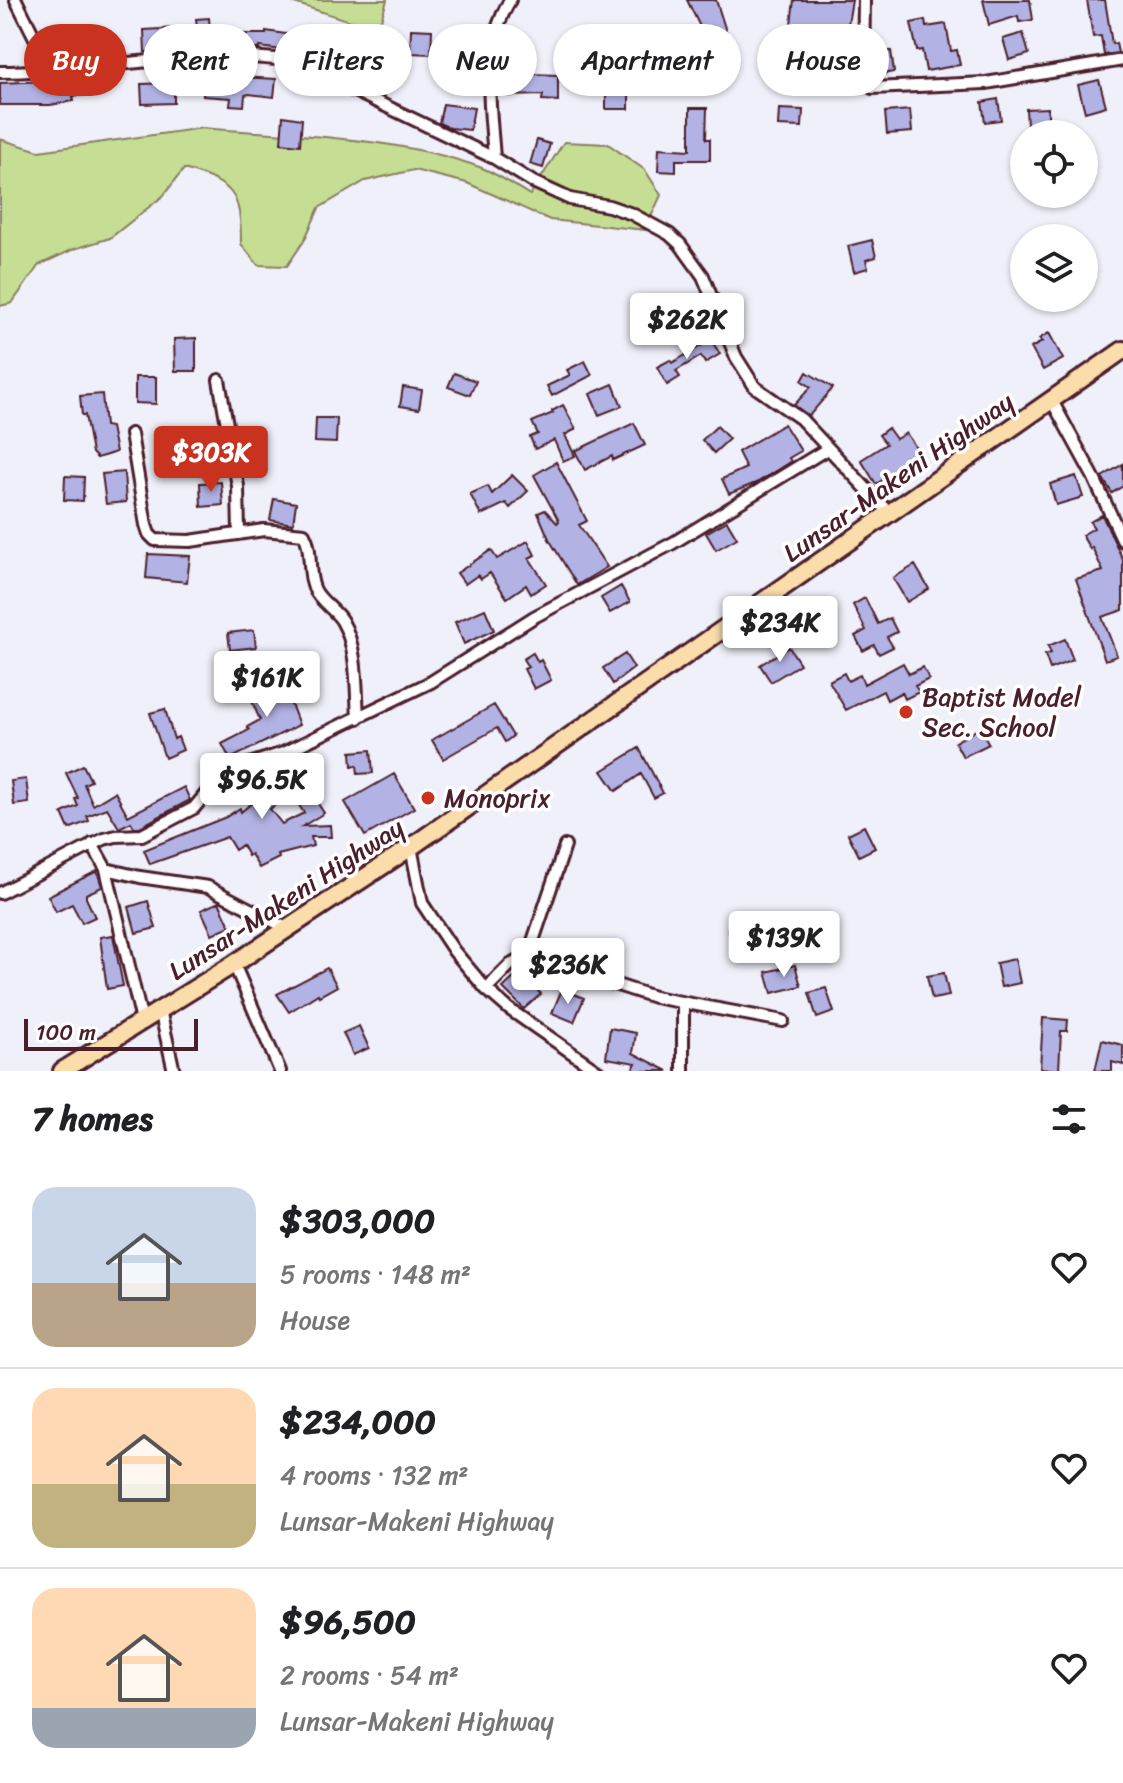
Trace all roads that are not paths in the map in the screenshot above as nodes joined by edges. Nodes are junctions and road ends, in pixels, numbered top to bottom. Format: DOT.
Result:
graph roads {
  1 [pos="16,0"];
  2 [pos="510,0"];
  3 [pos="864,0"];
  4 [pos="28,24"];
  5 [pos="1123,60"];
  6 [pos="127,63"];
  7 [pos="24,70"];
  8 [pos="0,72"];
  9 [pos="494,158"];
  10 [pos="1123,350"];
  11 [pos="219,380"];
  12 [pos="1052,401"];
  13 [pos="131,434"];
  14 [pos="827,449"];
  15 [pos="889,513"];
  16 [pos="239,534"];
  17 [pos="1123,541"];
  18 [pos="358,718"];
  19 [pos="92,844"];
  20 [pos="565,846"];
  21 [pos="411,847"];
  22 [pos="106,869"];
  23 [pos="0,893"];
  24 [pos="288,929"];
  25 [pos="528,956"];
  26 [pos="234,964"];
  27 [pos="486,989"];
  28 [pos="683,1004"];
  29 [pos="160,1010"];
  30 [pos="142,1021"];
  31 [pos="783,1021"];
  32 [pos="62,1071"];
  33 [pos="174,1071"];
  34 [pos="280,1071"];
  35 [pos="598,1071"];
  36 [pos="683,1071"];
  1 -- 4 [label="street"];
  2 -- 9 [label="street"];
  3 -- 5 [label="street"];
  6 -- 9 [label="street"];
  7 -- 8 [label="street"];
  9 -- 14 [label="street"];
  10 -- 12 [label="main road, Lunsar-Makeni Highway"];
  11 -- 16 [label="street"];
  12 -- 15 [label="main road, Lunsar-Makeni Highway"];
  12 -- 17 [label="street"];
  13 -- 16 [label="street"];
  14 -- 15 [label="street"];
  14 -- 18 [label="street"];
  15 -- 21 [label="main road, Lunsar-Makeni Highway"];
  16 -- 18 [label="street"];
  18 -- 19 [label="street"];
  19 -- 22 [label="street"];
  19 -- 23 [label="street"];
  20 -- 25 [label="street"];
  21 -- 24 [label="main road, Lunsar-Makeni Highway"];
  21 -- 27 [label="street"];
  22 -- 24 [label="street"];
  22 -- 30 [label="street"];
  24 -- 26 [label="main road, Lunsar-Makeni Highway"];
  25 -- 27 [label="street"];
  25 -- 28 [label="street"];
  26 -- 29 [label="main road, Lunsar-Makeni Highway"];
  26 -- 34 [label="street"];
  27 -- 35 [label="street"];
  28 -- 31 [label="street"];
  28 -- 36 [label="street"];
  29 -- 30 [label="main road, Lunsar-Makeni Highway"];
  29 -- 33 [label="street"];
  30 -- 32 [label="main road, Lunsar-Makeni Highway"];
}
